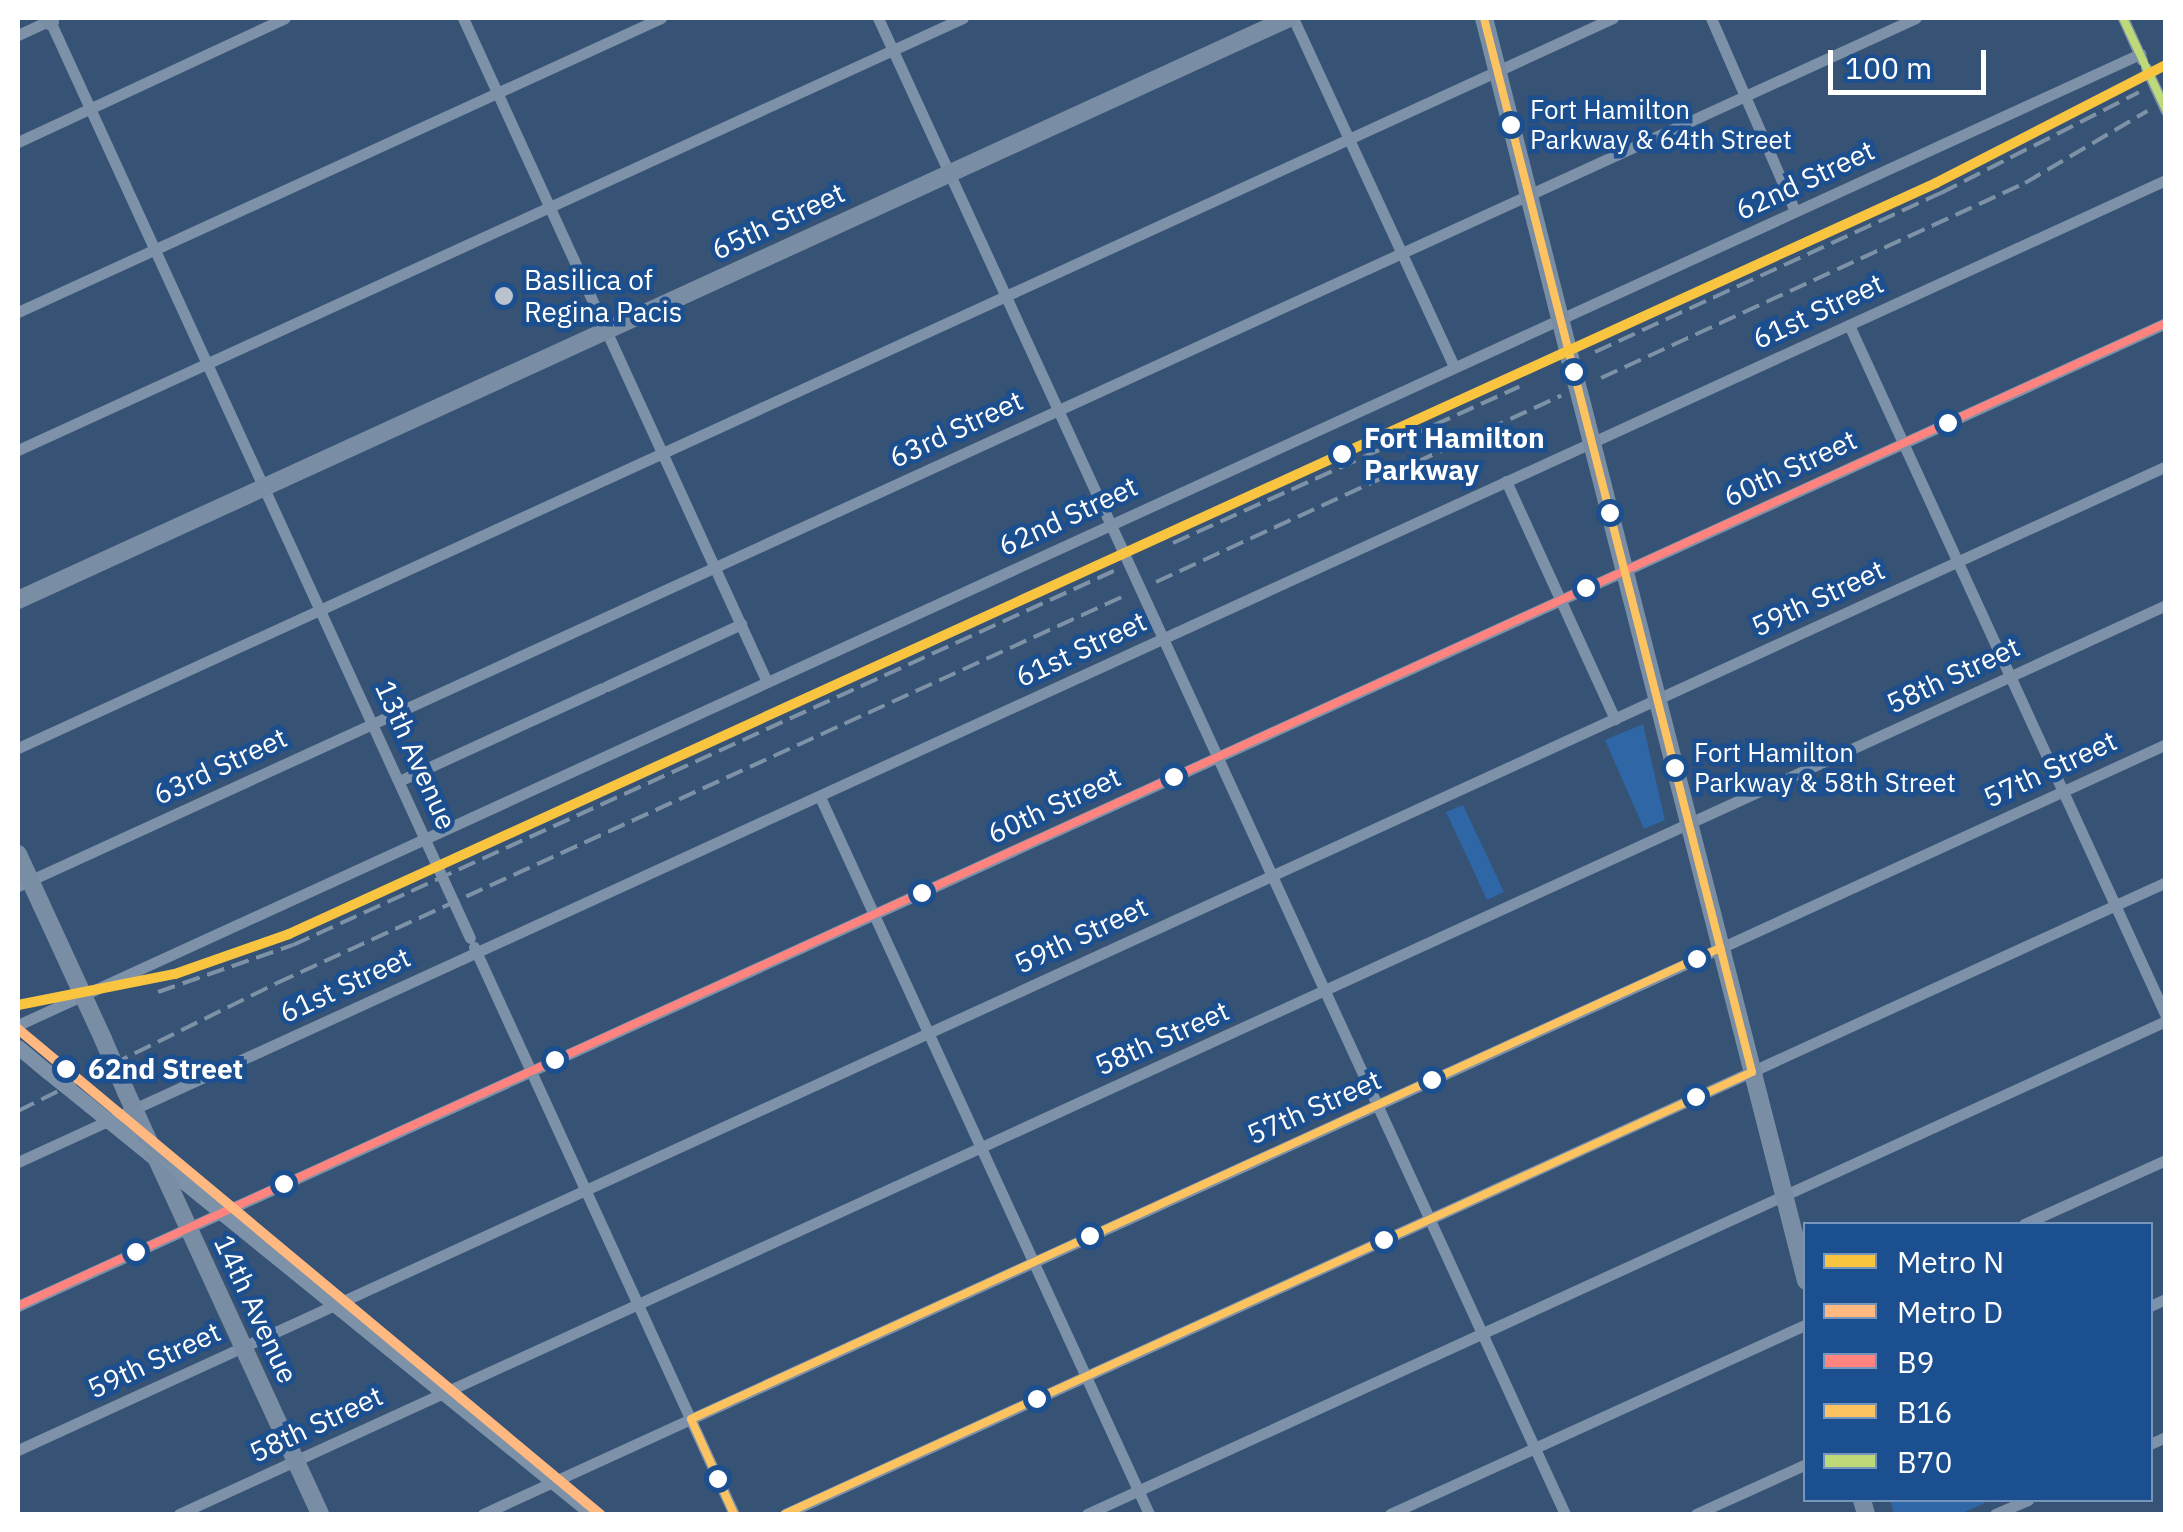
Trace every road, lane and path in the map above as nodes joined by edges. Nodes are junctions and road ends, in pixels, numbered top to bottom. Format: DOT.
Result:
graph roads {
  1 [pos="285,18"];
  2 [pos="463,18"];
  3 [pos="661,18"];
  4 [pos="878,18"];
  5 [pos="963,18"];
  6 [pos="1291,18"];
  7 [pos="1484,18"];
  8 [pos="1613,18"];
  9 [pos="1712,18"];
  10 [pos="1916,18"];
  11 [pos="2123,18"];
  12 [pos="52,19"];
  13 [pos="18,36"];
  14 [pos="893,50"];
  15 [pos="2140,54"];
  16 [pos="1497,71"];
  17 [pos="498,92"];
  18 [pos="1744,96"];
  19 [pos="89,106"];
  20 [pos="2166,110"];
  21 [pos="1349,139"];
  22 [pos="18,142"];
  23 [pos="950,173"];
  24 [pos="2166,180"];
  25 [pos="1529,195"];
  26 [pos="550,207"];
  27 [pos="1795,211"];
  28 [pos="155,249"];
  29 [pos="1401,253"];
  30 [pos="1006,296"];
  31 [pos="18,312"];
  32 [pos="1560,319"];
  33 [pos="2166,323"];
  34 [pos="1849,325"];
  35 [pos="606,330"];
  36 [pos="207,364"];
  37 [pos="1454,368"];
  38 [pos="1058,410"];
  39 [pos="1589,435"];
  40 [pos="1903,443"];
  41 [pos="18,450"];
  42 [pos="663,453"];
  43 [pos="2166,466"];
  44 [pos="1506,482"];
  45 [pos="264,487"];
  46 [pos="1110,524"];
  47 [pos="1958,562"];
  48 [pos="715,567"];
  49 [pos="1624,571"];
  50 [pos="18,600"];
  51 [pos="1560,600"];
  52 [pos="2166,605"];
  53 [pos="320,610"];
  54 [pos="741,624"];
  55 [pos="1163,639"];
  56 [pos="2010,676"];
  57 [pos="767,682"];
  58 [pos="1657,699"];
  59 [pos="1615,719"];
  60 [pos="372,724"];
  61 [pos="2166,744"];
  62 [pos="18,748"];
  63 [pos="1217,757"];
  64 [pos="399,781"];
  65 [pos="2063,791"];
  66 [pos="820,796"];
  67 [pos="1689,824"];
  68 [pos="424,838"];
  69 [pos="18,854"];
  70 [pos="1272,876"];
  71 [pos="2166,882"];
  72 [pos="24,883"];
  73 [pos="2115,906"];
  74 [pos="874,914"];
  75 [pos="1720,948"];
  76 [pos="477,953"];
  77 [pos="1326,991"];
  78 [pos="82,995"];
  79 [pos="2166,1019"];
  80 [pos="18,1024"];
  81 [pos="928,1033"];
  82 [pos="18,1047"];
  83 [pos="531,1072"];
  84 [pos="1752,1072"];
  85 [pos="130,1100"];
  86 [pos="1377,1106"];
  87 [pos="108,1121"];
  88 [pos="981,1148"];
  89 [pos="2166,1160"];
  90 [pos="18,1162"];
  91 [pos="158,1162"];
  92 [pos="586,1190"];
  93 [pos="1784,1196"];
  94 [pos="220,1213"];
  95 [pos="1431,1220"];
  96 [pos="2028,1222"];
  97 [pos="188,1228"];
  98 [pos="1033,1262"];
  99 [pos="1803,1269"];
  100 [pos="335,1304"];
  101 [pos="638,1305"];
  102 [pos="18,1306"];
  103 [pos="1803,1325"];
  104 [pos="1482,1334"];
  105 [pos="243,1347"];
  106 [pos="1086,1376"];
  107 [pos="444,1393"];
  108 [pos="691,1419"];
  109 [pos="1534,1448"];
  110 [pos="18,1450"];
  111 [pos="296,1461"];
  112 [pos="1803,1465"];
  113 [pos="554,1482"];
  114 [pos="1138,1491"];
  115 [pos="2023,1502"];
  116 [pos="179,1514"];
  117 [pos="320,1514"];
  118 [pos="483,1514"];
  119 [pos="593,1514"];
  120 [pos="734,1514"];
  121 [pos="785,1514"];
  122 [pos="1088,1514"];
  123 [pos="1149,1514"];
  124 [pos="1390,1514"];
  125 [pos="1565,1514"];
  126 [pos="1696,1514"];
  127 [pos="1996,1514"];
  1 -- 19 [label="street"];
  2 -- 17 [label="street"];
  3 -- 17 [label="street"];
  4 -- 14 [label="street"];
  5 -- 14 [label="street"];
  6 -- 21 [label="street"];
  6 -- 23 [label="main road, 65th Street"];
  7 -- 16 [label="main road"];
  8 -- 16 [label="street"];
  9 -- 18 [label="street"];
  10 -- 18 [label="street, 63rd Street"];
  11 -- 15 [label="street"];
  12 -- 13 [label="street"];
  12 -- 19 [label="street, 13th Avenue"];
  14 -- 23 [label="street"];
  14 -- 26 [label="street"];
  15 -- 20 [label="street, bridge"];
  15 -- 27 [label="street, 62nd Street"];
  16 -- 21 [label="street"];
  16 -- 25 [label="main road"];
  17 -- 26 [label="street"];
  17 -- 28 [label="street"];
  18 -- 25 [label="street, 63rd Street"];
  18 -- 27 [label="street"];
  19 -- 22 [label="street"];
  19 -- 28 [label="street, 13th Avenue"];
  21 -- 29 [label="street"];
  21 -- 30 [label="street"];
  23 -- 30 [label="street"];
  23 -- 35 [label="main road, 65th Street"];
  24 -- 34 [label="street, 61st Street"];
  25 -- 29 [label="street, 63rd Street"];
  25 -- 32 [label="main road"];
  26 -- 35 [label="street"];
  26 -- 36 [label="street"];
  27 -- 32 [label="street, 62nd Street"];
  28 -- 31 [label="street"];
  28 -- 36 [label="street, 13th Avenue"];
  29 -- 37 [label="street"];
  29 -- 38 [label="street, 63rd Street"];
  30 -- 38 [label="street"];
  30 -- 42 [label="street"];
  32 -- 37 [label="street, 62nd Street"];
  32 -- 39 [label="main road, bridge"];
  33 -- 40 [label="street, 60th Street"];
  34 -- 39 [label="street, 61st Street"];
  34 -- 40 [label="street"];
  35 -- 42 [label="street"];
  35 -- 45 [label="main road, 65th Street"];
  36 -- 41 [label="street"];
  36 -- 45 [label="street, 13th Avenue"];
  37 -- 46 [label="street, 62nd Street"];
  38 -- 46 [label="street"];
  38 -- 48 [label="street, 63rd Street"];
  39 -- 44 [label="street, 61st Street"];
  39 -- 49 [label="main road"];
  40 -- 47 [label="street"];
  40 -- 49 [label="street, 60th Street"];
  42 -- 48 [label="street"];
  42 -- 53 [label="street"];
  43 -- 47 [label="street, 59th Street"];
  44 -- 51 [label="street"];
  44 -- 55 [label="street, 61st Street"];
  45 -- 50 [label="main road, 65th Street"];
  45 -- 53 [label="street, 13th Avenue"];
  46 -- 55 [label="street, bridge"];
  46 -- 57 [label="street, 62nd Street"];
  47 -- 56 [label="street"];
  47 -- 58 [label="street, 59th Street"];
  48 -- 54 [label="street"];
  48 -- 60 [label="street, 63rd Street"];
  49 -- 51 [label="street, 60th Street"];
  49 -- 58 [label="main road"];
  51 -- 59 [label="street"];
  51 -- 63 [label="street, 60th Street"];
  52 -- 56 [label="street, 58th Street"];
  53 -- 60 [label="street, 13th Avenue"];
  53 -- 62 [label="street"];
  54 -- 57 [label="street"];
  54 -- 64 [label="street"];
  55 -- 63 [label="street"];
  55 -- 66 [label="street, 61st Street"];
  56 -- 65 [label="street"];
  56 -- 67 [label="street, 58th Street"];
  57 -- 68 [label="street, 62nd Street"];
  58 -- 59 [label="street, 59th Street"];
  58 -- 67 [label="main road"];
  59 -- 70 [label="street, 59th Street"];
  60 -- 64 [label="street, 13th Avenue"];
  60 -- 72 [label="street, 63rd Street"];
  61 -- 65 [label="street, 57th Street"];
  63 -- 70 [label="street"];
  63 -- 74 [label="street, 60th Street"];
  64 -- 68 [label="street, 13th Avenue"];
  65 -- 73 [label="street"];
  65 -- 75 [label="street, 57th Street"];
  66 -- 74 [label="street"];
  66 -- 76 [label="street, 61st Street"];
  67 -- 75 [label="main road"];
  67 -- 77 [label="street, 58th Street"];
  68 -- 76 [label="street, 13th Avenue, bridge"];
  68 -- 78 [label="street, 62nd Street"];
  69 -- 72 [label="main road, 14th Avenue"];
  70 -- 77 [label="street"];
  70 -- 81 [label="street, 59th Street"];
  71 -- 73 [label="street"];
  72 -- 78 [label="main road, 14th Avenue"];
  73 -- 79 [label="street"];
  73 -- 84 [label="street"];
  74 -- 81 [label="street"];
  74 -- 83 [label="street, 60th Street"];
  75 -- 84 [label="main road"];
  75 -- 86 [label="street, 57th Street"];
  76 -- 83 [label="street, 13th Avenue"];
  76 -- 85 [label="street, 61st Street"];
  77 -- 86 [label="street"];
  77 -- 88 [label="street, 58th Street"];
  78 -- 80 [label="street, 62nd Street"];
  78 -- 85 [label="main road, 14th Avenue, bridge"];
  79 -- 93 [label="street"];
  81 -- 88 [label="street"];
  81 -- 92 [label="street, 59th Street"];
  82 -- 87 [label="street, bridge"];
  83 -- 92 [label="street, 13th Avenue"];
  83 -- 94 [label="street, 60th Street"];
  84 -- 93 [label="main road"];
  84 -- 95 [label="street"];
  85 -- 87 [label="street, 61st Street"];
  85 -- 91 [label="main road, 14th Avenue"];
  86 -- 95 [label="street"];
  86 -- 98 [label="street, 57th Street"];
  87 -- 90 [label="street, 61st Street"];
  87 -- 91 [label="street"];
  88 -- 98 [label="street"];
  88 -- 101 [label="street, 58th Street"];
  89 -- 96 [label="street"];
  91 -- 94 [label="street"];
  91 -- 97 [label="main road, 14th Avenue"];
  92 -- 100 [label="street, 59th Street"];
  92 -- 101 [label="street, 13th Avenue"];
  93 -- 99 [label="main road"];
  93 -- 104 [label="street"];
  94 -- 97 [label="street, 60th Street"];
  94 -- 100 [label="street"];
  95 -- 104 [label="street"];
  95 -- 106 [label="street"];
  97 -- 102 [label="street, 60th Street"];
  97 -- 105 [label="main road, 14th Avenue"];
  98 -- 106 [label="street"];
  98 -- 108 [label="street, 57th Street"];
  100 -- 105 [label="street, 59th Street"];
  100 -- 107 [label="street"];
  101 -- 107 [label="street, 58th Street"];
  101 -- 108 [label="street, 13th Avenue"];
  103 -- 109 [label="street"];
  104 -- 109 [label="street"];
  104 -- 114 [label="street"];
  105 -- 110 [label="street, 59th Street"];
  105 -- 111 [label="main road, 14th Avenue"];
  106 -- 114 [label="street"];
  106 -- 121 [label="street"];
  107 -- 111 [label="street, 58th Street"];
  107 -- 113 [label="street"];
  108 -- 113 [label="street, 57th Street"];
  108 -- 120 [label="street, 13th Avenue"];
  109 -- 124 [label="street"];
  109 -- 125 [label="street"];
  111 -- 116 [label="street, 58th Street"];
  111 -- 117 [label="main road, 14th Avenue"];
  112 -- 126 [label="street"];
  113 -- 118 [label="street, 57th Street"];
  113 -- 119 [label="street"];
  114 -- 122 [label="street"];
  114 -- 123 [label="street"];
  115 -- 127 [label="street"];
}
